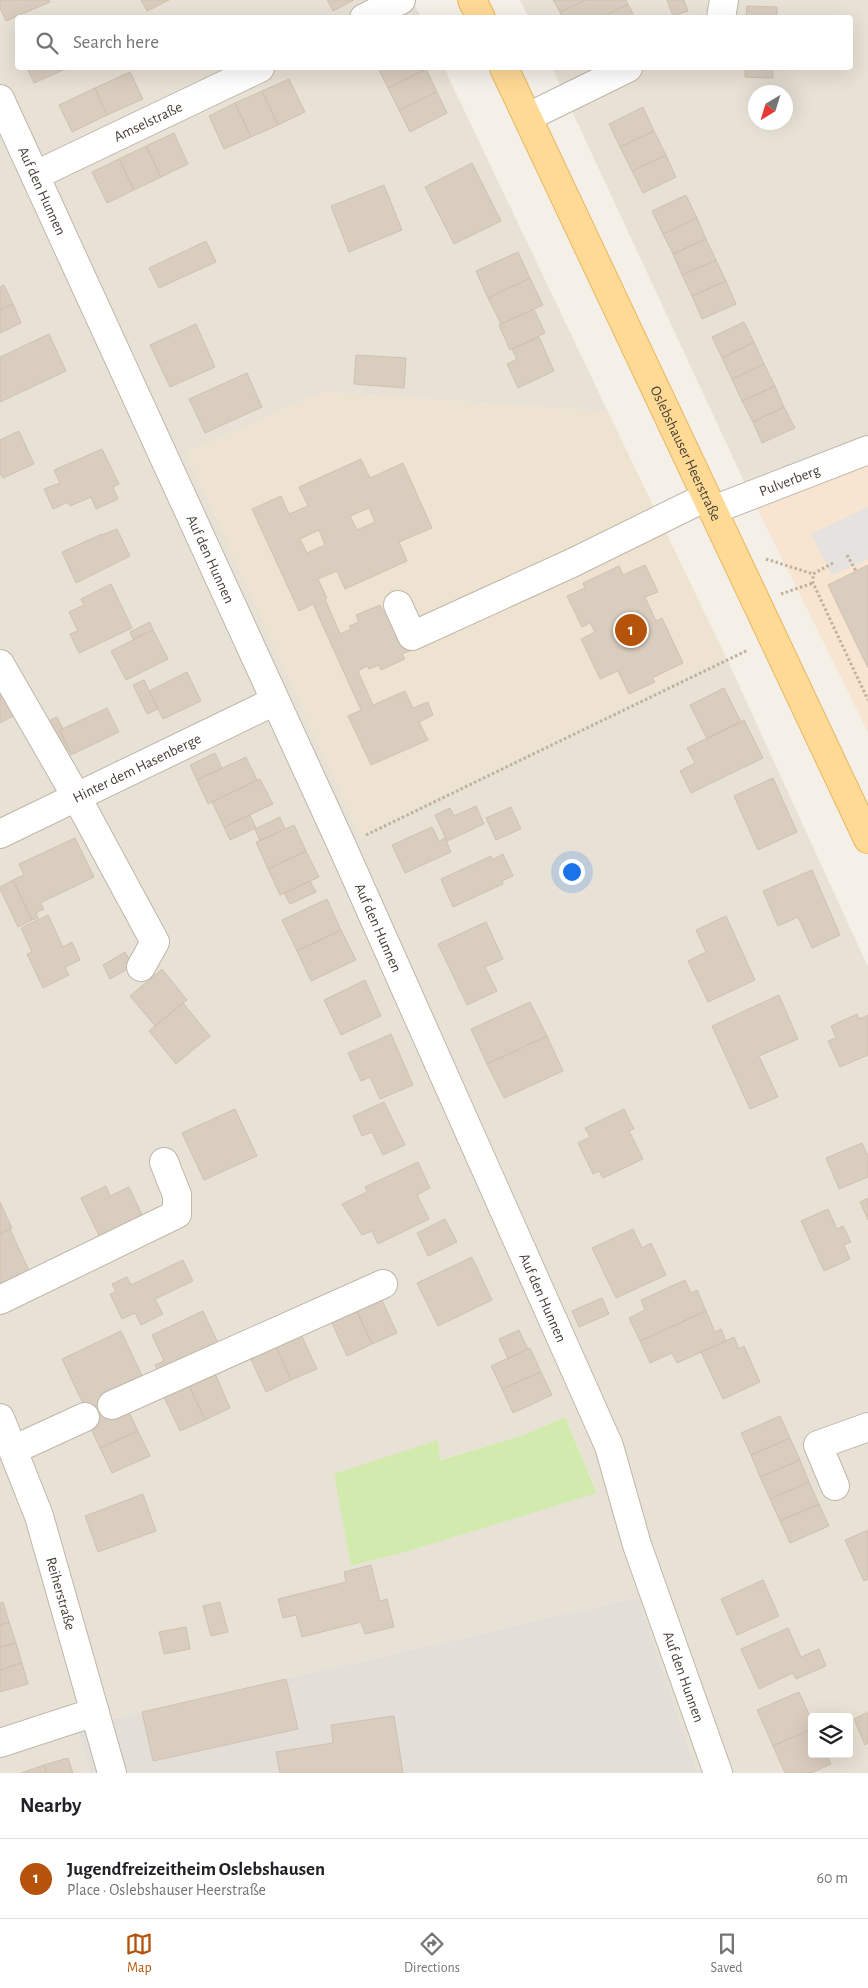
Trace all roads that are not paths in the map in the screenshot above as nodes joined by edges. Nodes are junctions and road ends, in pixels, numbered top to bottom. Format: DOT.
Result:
graph roads {
  1 [pos="401,0"];
  2 [pos="472,0"];
  3 [pos="724,0"];
  4 [pos="370,15"];
  5 [pos="480,15"];
  6 [pos="722,15"];
  7 [pos="256,70"];
  8 [pos="505,70"];
  9 [pos="624,70"];
  10 [pos="0,99"];
  11 [pos="528,117"];
  12 [pos="36,175"];
  13 [pos="868,450"];
  14 [pos="710,504"];
  15 [pos="398,605"];
  16 [pos="0,664"];
  17 [pos="275,701"];
  18 [pos="76,796"];
  19 [pos="0,834"];
  20 [pos="868,839"];
  21 [pos="141,967"];
  22 [pos="164,1162"];
  23 [pos="383,1284"];
  24 [pos="0,1300"];
  25 [pos="112,1405"];
  26 [pos="85,1417"];
  27 [pos="0,1418"];
  28 [pos="868,1428"];
  29 [pos="13,1450"];
  30 [pos="834,1486"];
  31 [pos="95,1712"];
  32 [pos="0,1743"];
  33 [pos="112,1773"];
  34 [pos="718,1773"];
  1 -- 4 [label="street"];
  2 -- 5 [label="main road"];
  3 -- 6 [label="street"];
  7 -- 12 [label="street, Amselstraße"];
  8 -- 11 [label="main road, Oslebshauser Heerstraße"];
  9 -- 11 [label="street"];
  10 -- 12 [label="street, Auf den Hunnen"];
  11 -- 14 [label="main road, Oslebshauser Heerstraße"];
  12 -- 17 [label="street, Auf den Hunnen"];
  13 -- 14 [label="street, Pulverberg"];
  14 -- 15 [label="street, Pulverberg"];
  14 -- 20 [label="main road, Oslebshauser Heerstraße"];
  16 -- 18 [label="street"];
  17 -- 18 [label="street, Hinter dem Hasenberge"];
  17 -- 34 [label="street, Auf den Hunnen"];
  18 -- 19 [label="street, Hinter dem Hasenberge"];
  18 -- 21 [label="street"];
  22 -- 24 [label="street"];
  23 -- 25 [label="street"];
  26 -- 29 [label="street"];
  27 -- 29 [label="street, Reiherstraße"];
  28 -- 30 [label="street"];
  29 -- 31 [label="street, Reiherstraße"];
  31 -- 32 [label="street"];
  31 -- 33 [label="street, Reiherstraße"];
}
